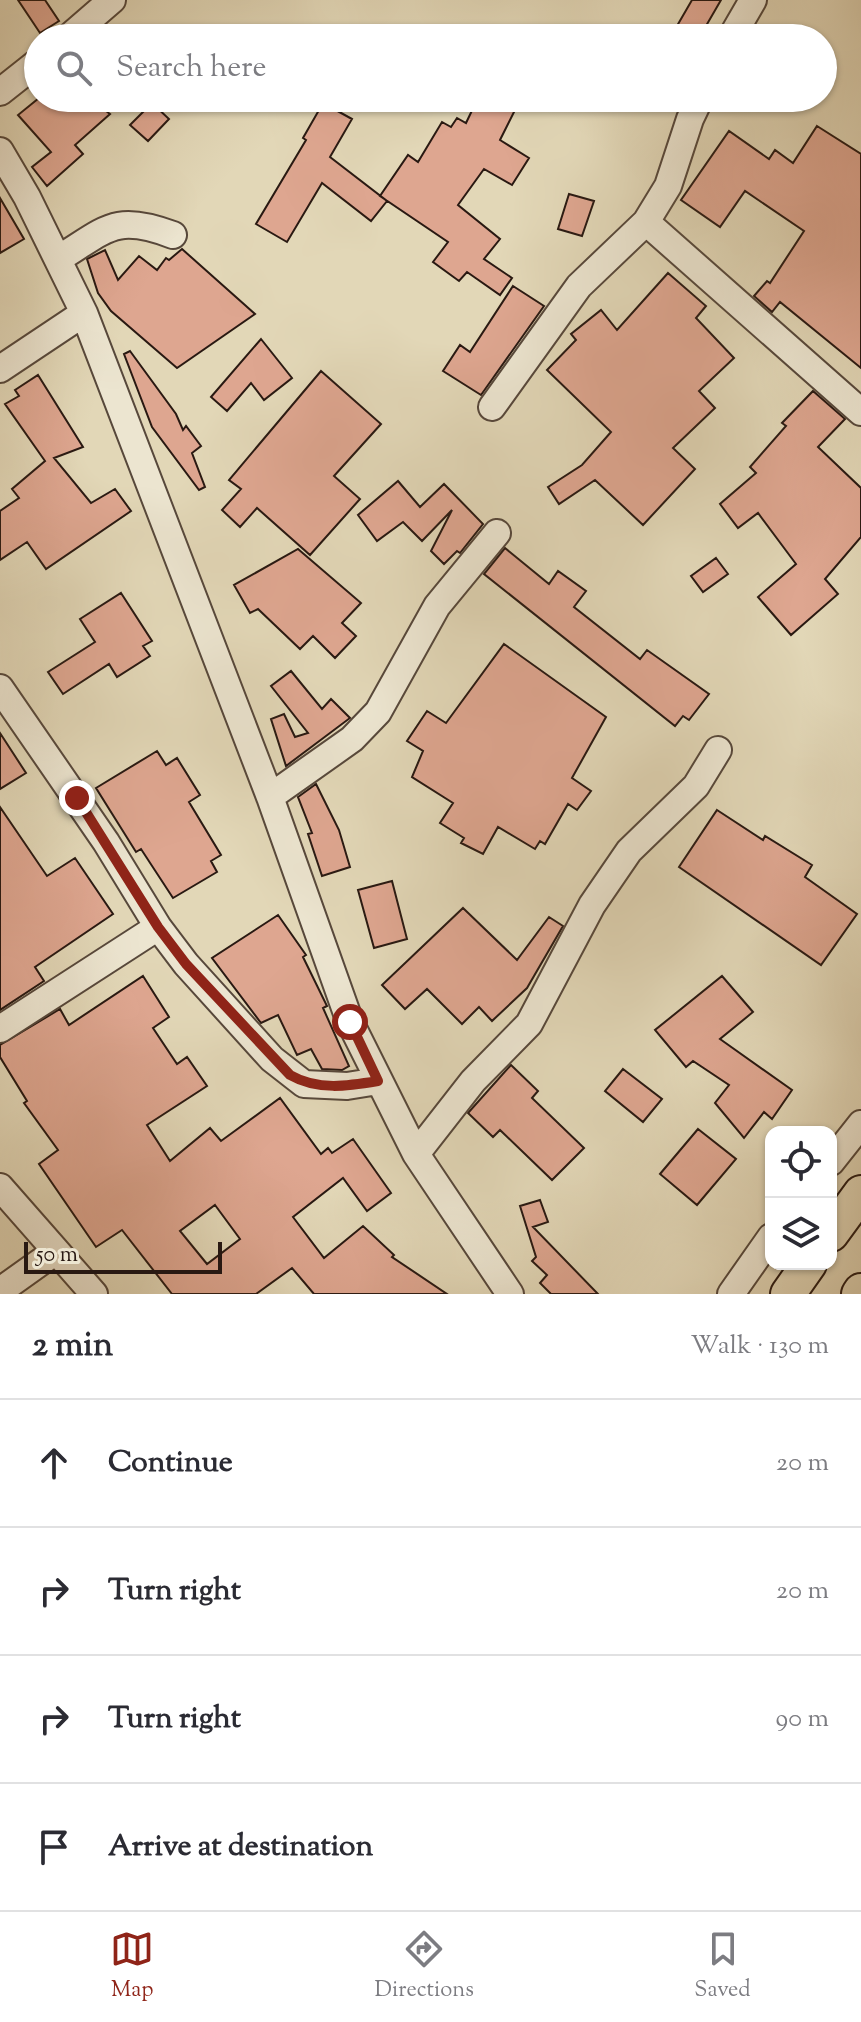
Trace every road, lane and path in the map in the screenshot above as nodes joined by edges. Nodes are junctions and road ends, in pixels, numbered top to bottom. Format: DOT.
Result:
graph roads {
  1 [pos="112,0"];
  2 [pos="753,0"];
  3 [pos="84,24"];
  4 [pos="739,24"];
  5 [pos="24,73"];
  6 [pos="0,92"];
  7 [pos="693,112"];
  8 [pos="0,151"];
  9 [pos="646,222"];
  10 [pos="173,235"];
  11 [pos="58,259"];
  12 [pos="84,313"];
  13 [pos="0,369"];
  14 [pos="492,407"];
  15 [pos="861,412"];
  16 [pos="497,533"];
  17 [pos="0,688"];
  18 [pos="718,750"];
  19 [pos="270,797"];
  20 [pos="158,927"];
  21 [pos="0,1029"];
  22 [pos="378,1081"];
  23 [pos="861,1124"];
  24 [pos="416,1154"];
  25 [pos="837,1154"];
  26 [pos="0,1187"];
  27 [pos="861,1193"];
  28 [pos="837,1226"];
  29 [pos="765,1246"];
  30 [pos="56,1251"];
  31 [pos="805,1270"];
  32 [pos="0,1291"];
  33 [pos="94,1294"];
  34 [pos="510,1294"];
  35 [pos="731,1294"];
  36 [pos="788,1294"];
  1 -- 3 [label="street"];
  2 -- 4 [label="street"];
  5 -- 6 [label="street"];
  7 -- 9 [label="street"];
  8 -- 11 [label="street"];
  9 -- 14 [label="street"];
  9 -- 15 [label="street"];
  10 -- 11 [label="street"];
  11 -- 12 [label="street"];
  12 -- 13 [label="street"];
  12 -- 19 [label="street"];
  16 -- 19 [label="street"];
  17 -- 20 [label="street"];
  18 -- 24 [label="street"];
  19 -- 22 [label="street"];
  20 -- 21 [label="street"];
  20 -- 22 [label="street"];
  22 -- 24 [label="street"];
  23 -- 25 [label="street"];
  24 -- 34 [label="street"];
  26 -- 30 [label="street"];
  27 -- 28 [label="main road"];
  29 -- 35 [label="street"];
  30 -- 32 [label="street"];
  30 -- 33 [label="street"];
  31 -- 36 [label="main road"];
}
